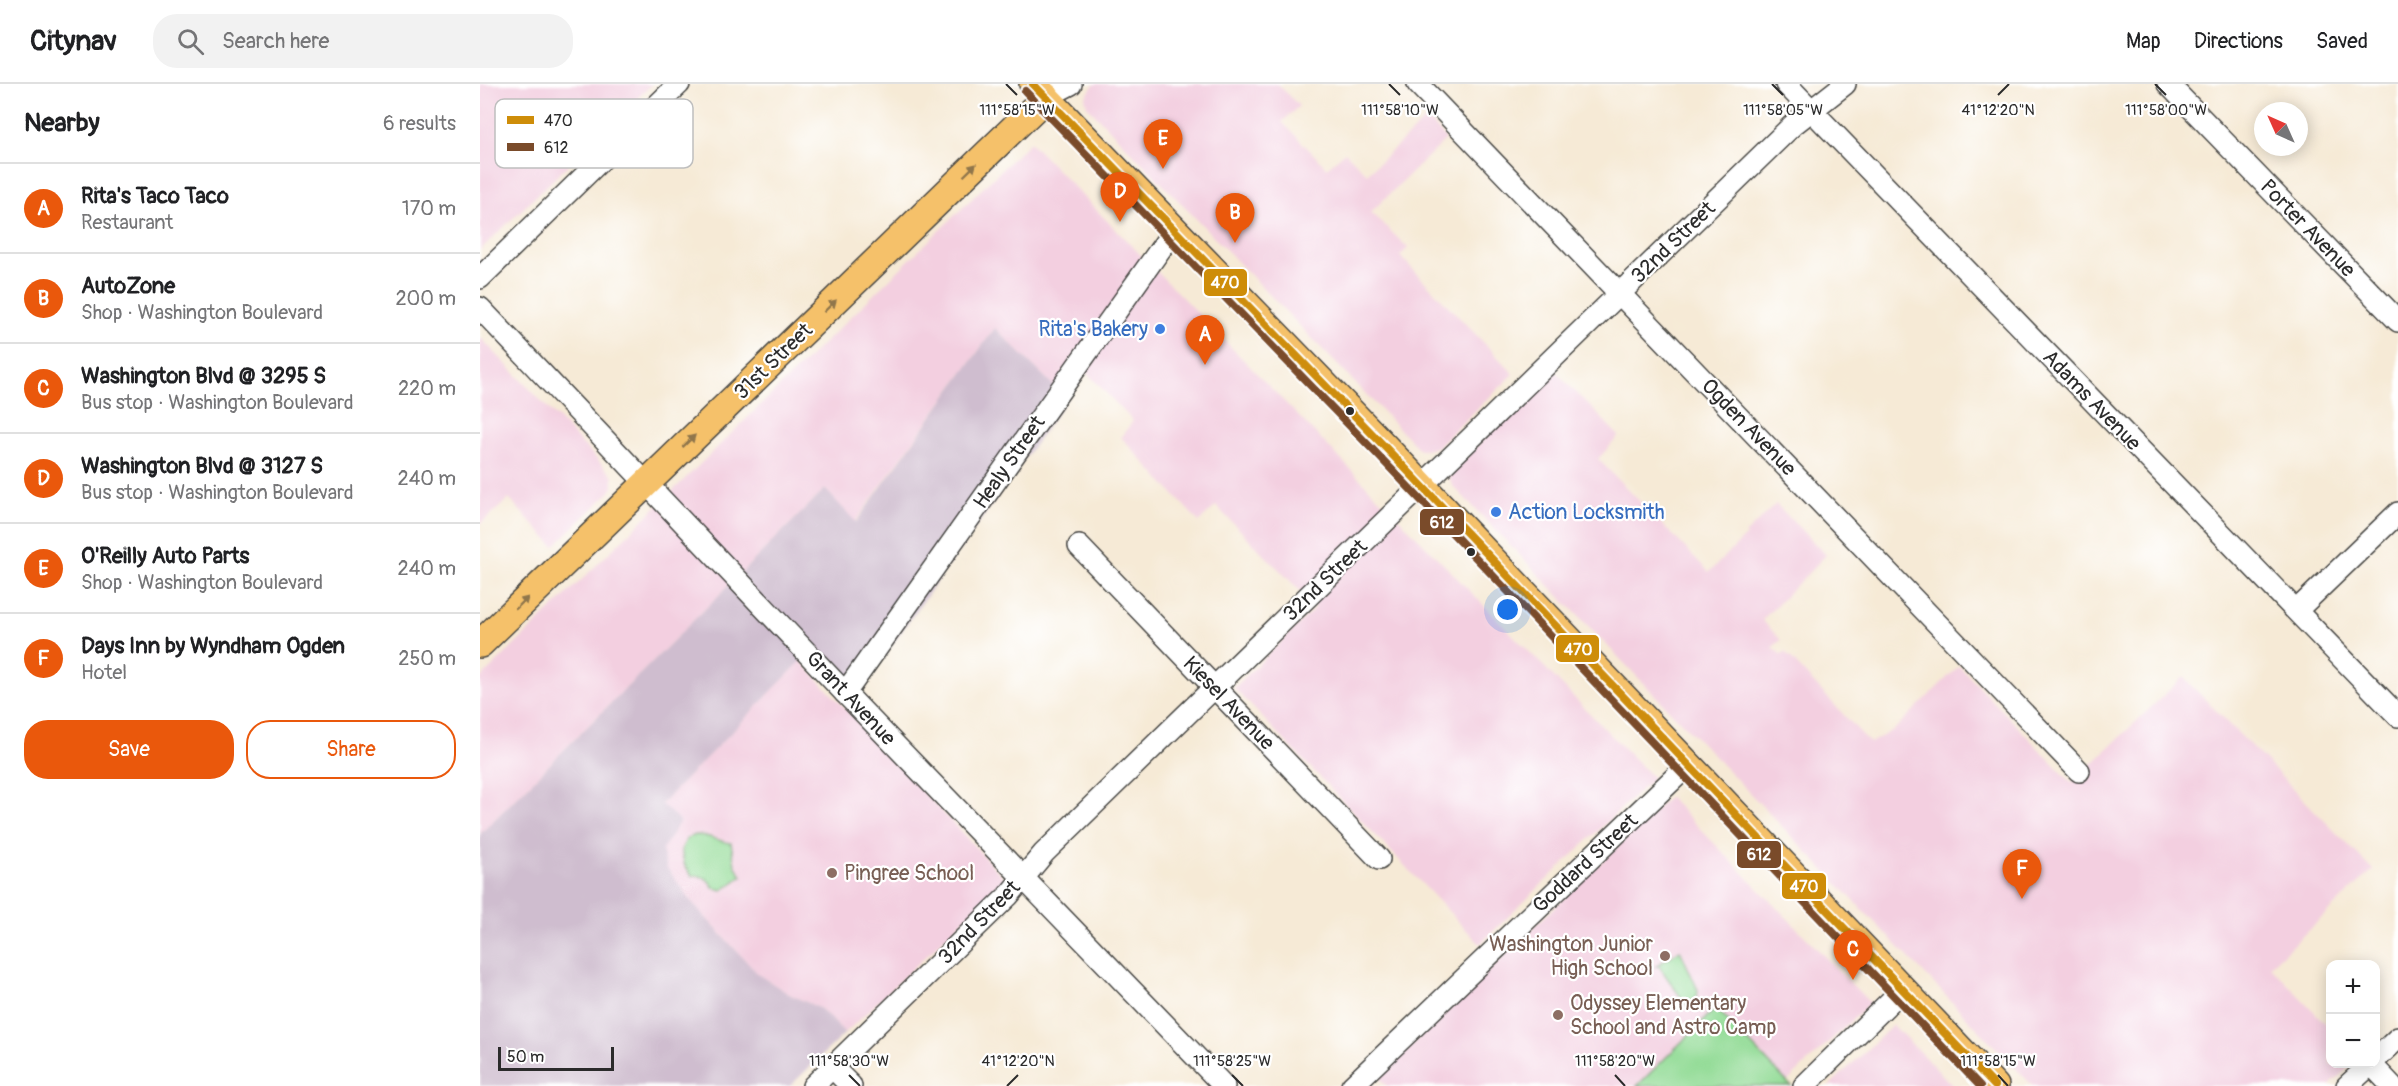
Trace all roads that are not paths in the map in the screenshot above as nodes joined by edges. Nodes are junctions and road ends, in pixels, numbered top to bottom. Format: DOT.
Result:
graph roads {
  1 [pos="679,84"];
  2 [pos="1071,84"];
  3 [pos="1419,84"];
  4 [pos="1786,84"];
  5 [pos="1845,84"];
  6 [pos="2168,84"];
  7 [pos="1039,91"];
  8 [pos="664,99"];
  9 [pos="1812,111"];
  10 [pos="593,168"];
  11 [pos="1174,230"];
  12 [pos="480,278"];
  13 [pos="1621,292"];
  14 [pos="480,308"];
  15 [pos="2398,321"];
  16 [pos="647,482"];
  17 [pos="1421,486"];
  18 [pos="2398,513"];
  19 [pos="1079,546"];
  20 [pos="2297,610"];
  21 [pos="480,644"];
  22 [pos="1214,687"];
  23 [pos="845,693"];
  24 [pos="2398,716"];
  25 [pos="1688,765"];
  26 [pos="2079,771"];
  27 [pos="1379,859"];
  28 [pos="1023,878"];
  29 [pos="1902,990"];
  30 [pos="2398,1038"];
  31 [pos="2380,1055"];
  32 [pos="832,1067"];
  33 [pos="2367,1068"];
  34 [pos="2375,1068"];
  35 [pos="813,1086"];
  36 [pos="851,1086"];
  37 [pos="1224,1086"];
  38 [pos="1352,1086"];
  39 [pos="1804,1086"];
  40 [pos="1995,1086"];
  41 [pos="2347,1086"];
  42 [pos="2392,1086"];
  1 -- 8 [label="street"];
  2 -- 7 [label="street, 31st Street"];
  3 -- 13 [label="street, Ogden Avenue"];
  4 -- 9 [label="street, Adams Avenue"];
  5 -- 9 [label="street, 32nd Street"];
  6 -- 15 [label="street, Porter Avenue"];
  7 -- 11 [label="main road"];
  16 -- 7 [label="main road, 31st Street, one-way"];
  9 -- 13 [label="street, 32nd Street"];
  9 -- 20 [label="street, Adams Avenue"];
  10 -- 12 [label="street"];
  11 -- 17 [label="main road"];
  11 -- 23 [label="street, Healy Street"];
  13 -- 17 [label="street, 32nd Street"];
  13 -- 26 [label="street, Ogden Avenue"];
  14 -- 16 [label="street, Grant Avenue"];
  21 -- 16 [label="main road, 31st Street, one-way"];
  16 -- 23 [label="street, Grant Avenue"];
  17 -- 22 [label="street, 32nd Street"];
  17 -- 25 [label="main road"];
  18 -- 20 [label="street"];
  19 -- 22 [label="street, Kiesel Avenue"];
  20 -- 24 [label="street, Adams Avenue"];
  22 -- 27 [label="street, Kiesel Avenue"];
  22 -- 28 [label="street, 32nd Street"];
  23 -- 28 [label="street, Grant Avenue"];
  25 -- 29 [label="main road"];
  25 -- 38 [label="street, Goddard Street"];
  28 -- 32 [label="street, 32nd Street"];
  28 -- 37 [label="street, Grant Avenue"];
  29 -- 39 [label="street"];
  29 -- 40 [label="main road"];
  30 -- 31 [label="street"];
  32 -- 35 [label="street, 32nd Street"];
  32 -- 36 [label="street"];
  33 -- 41 [label="street"];
  34 -- 42 [label="street"];
}
